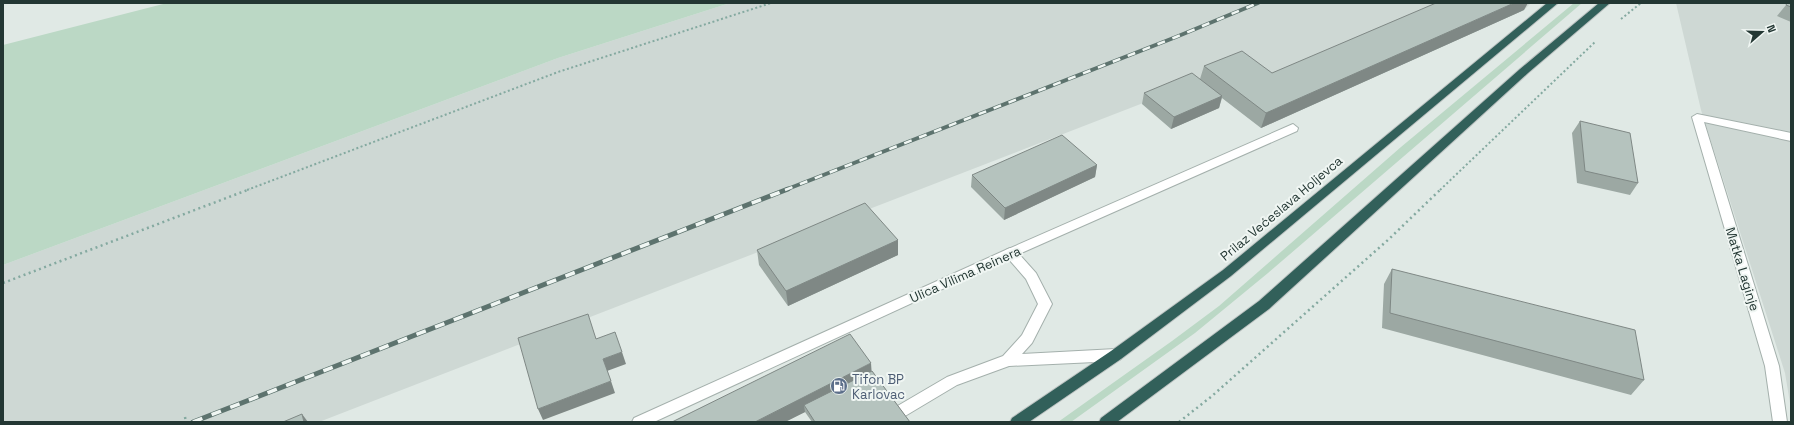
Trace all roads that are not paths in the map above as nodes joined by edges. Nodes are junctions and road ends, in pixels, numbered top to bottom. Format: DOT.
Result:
graph roads {
  1 [pos="1553,3"];
  2 [pos="1605,3"];
  3 [pos="1293,128"];
  4 [pos="1791,137"];
  5 [pos="1010,253"];
  6 [pos="1116,355"];
  7 [pos="1008,360"];
  8 [pos="639,422"];
  9 [pos="882,422"];
  10 [pos="1017,422"];
  11 [pos="1106,422"];
  12 [pos="1780,422"];
  1 -- 6 [label="highway, Prilaz Većeslava Holjevca"];
  2 -- 11 [label="highway"];
  3 -- 5 [label="street, Ulica Vilima Reinera"];
  4 -- 12 [label="street, Matka Laginje"];
  5 -- 7 [label="street"];
  5 -- 8 [label="street, Ulica Vilima Reinera"];
  6 -- 7 [label="street"];
  6 -- 10 [label="highway, Prilaz Većeslava Holjevca"];
  7 -- 9 [label="street"];
}
